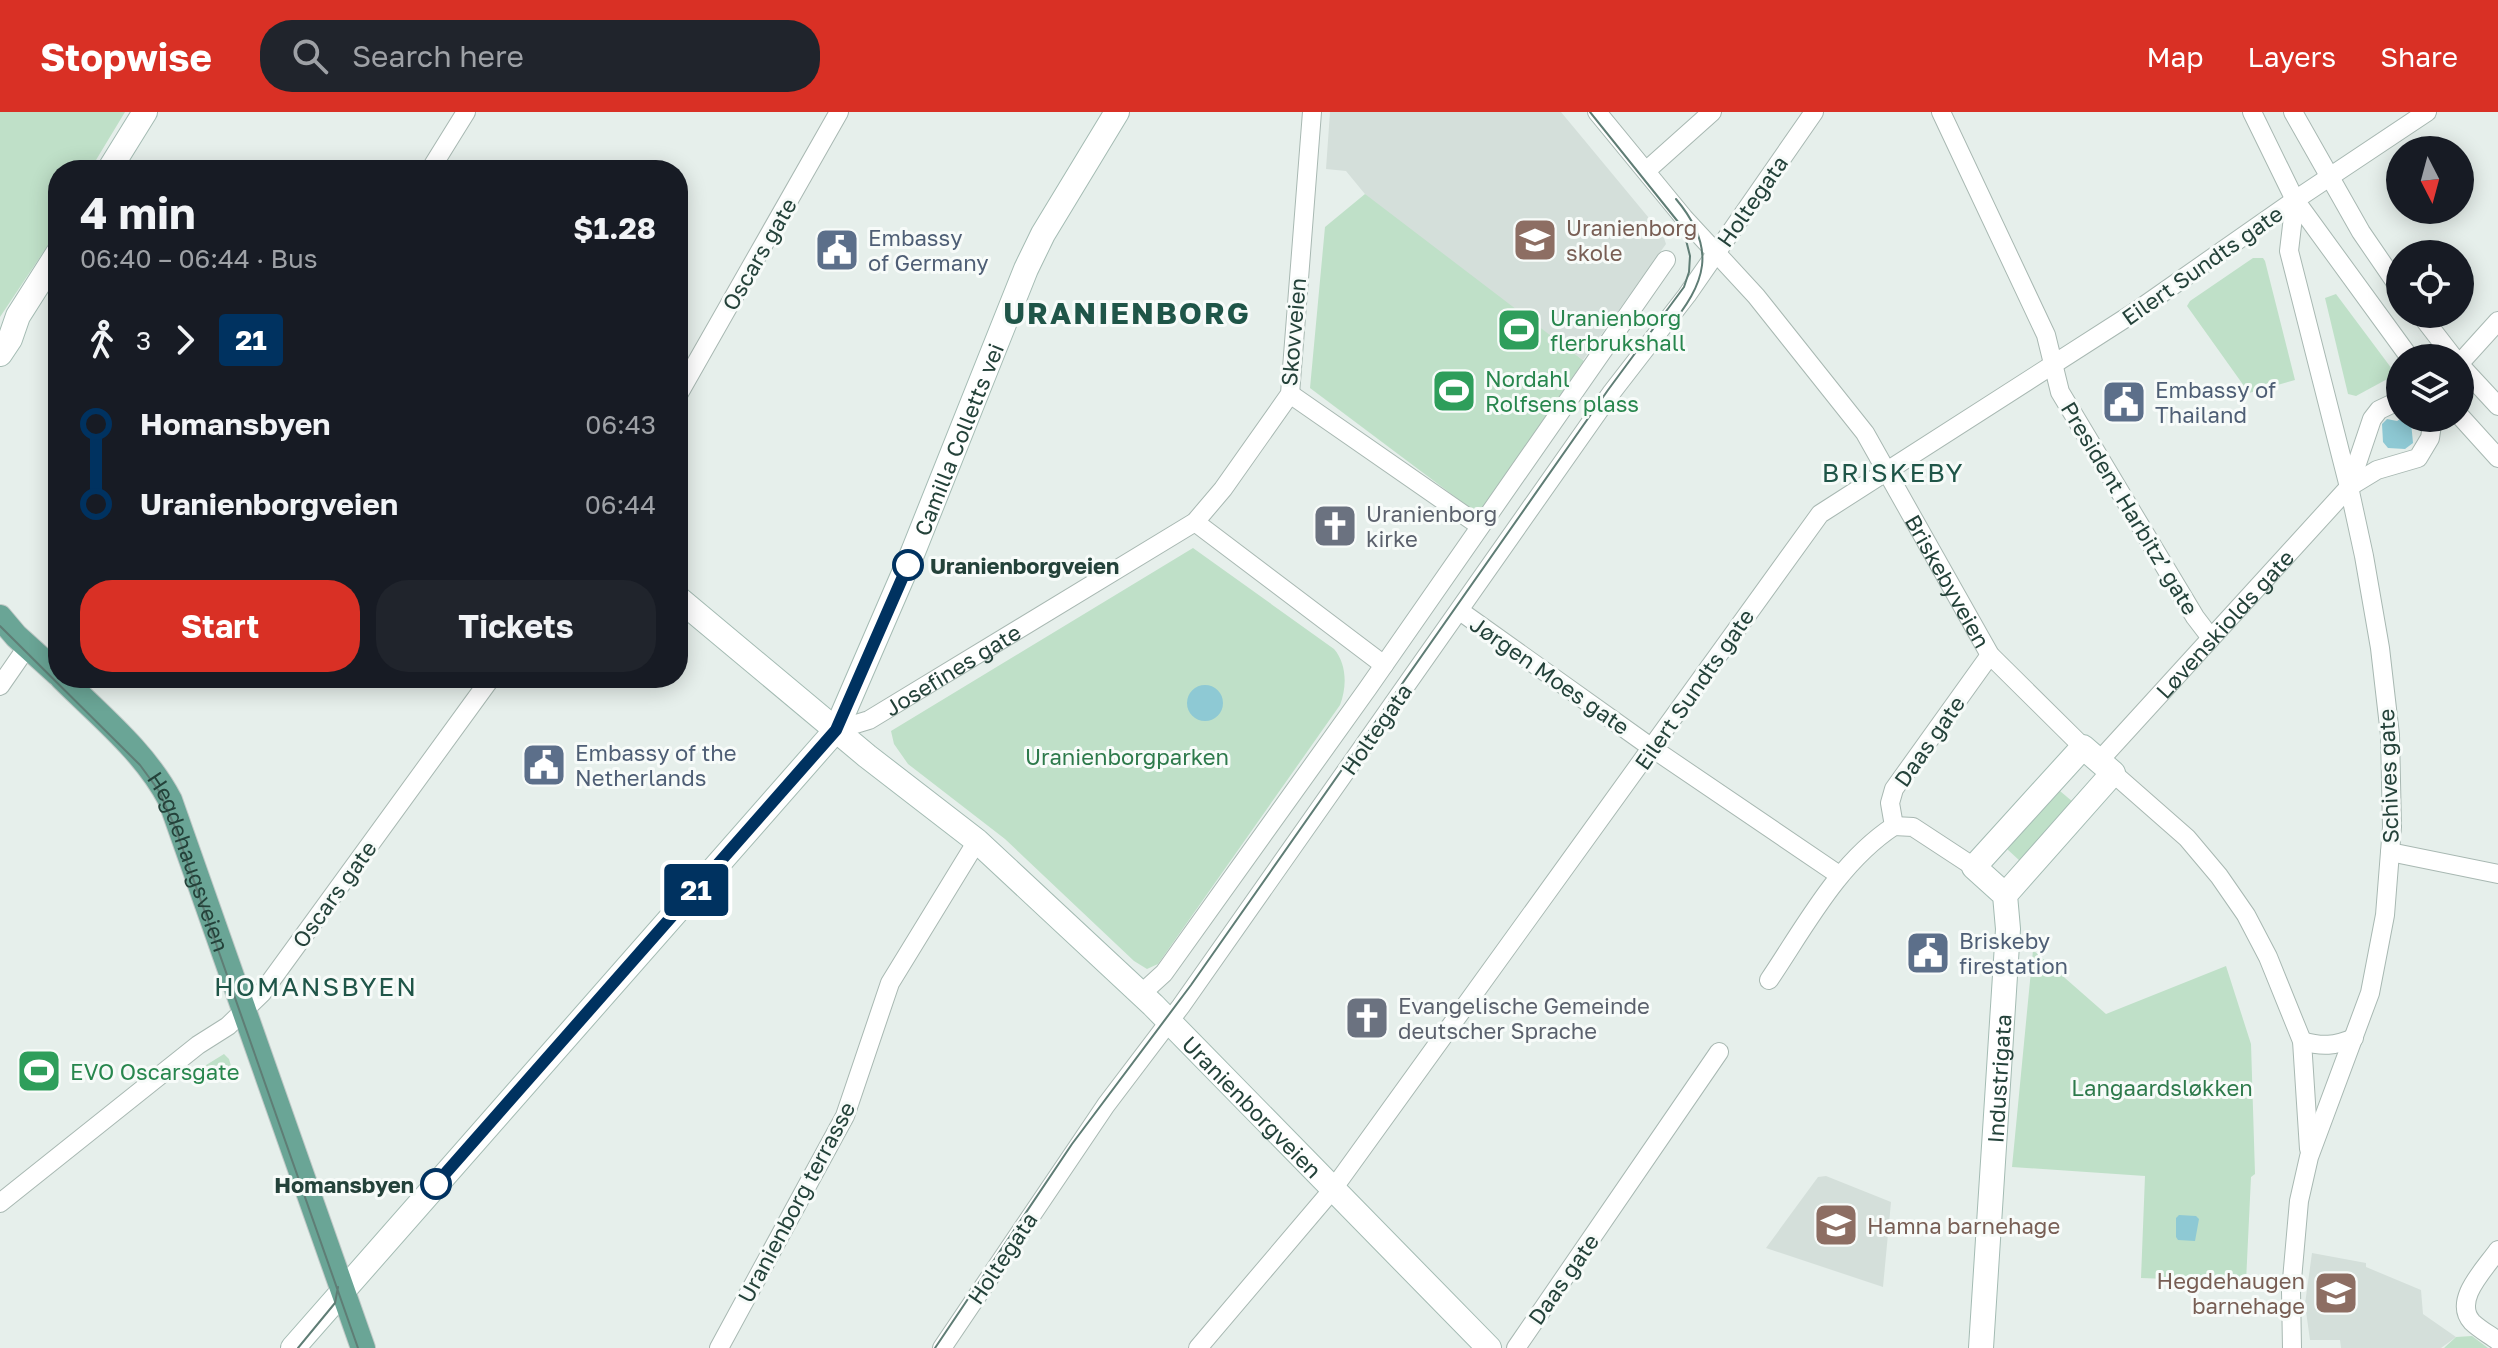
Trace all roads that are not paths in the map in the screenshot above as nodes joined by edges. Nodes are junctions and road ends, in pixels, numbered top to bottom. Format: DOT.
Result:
graph roads {
  1 [pos="145,112"];
  2 [pos="466,112"];
  3 [pos="839,112"];
  4 [pos="1117,112"];
  5 [pos="1312,112"];
  6 [pos="1597,112"];
  7 [pos="1712,112"];
  8 [pos="1814,112"];
  9 [pos="1941,112"];
  10 [pos="2252,112"];
  11 [pos="2293,112"];
  12 [pos="2427,112"];
  13 [pos="115,160"];
  14 [pos="436,160"];
  15 [pos="1646,171"];
  16 [pos="2328,177"];
  17 [pos="2295,200"];
  18 [pos="1716,252"];
  19 [pos="1666,260"];
  20 [pos="48,267"];
  21 [pos="2386,269"];
  22 [pos="2498,321"];
  23 [pos="9,324"];
  24 [pos="2431,328"];
  25 [pos="2400,344"];
  26 [pos="2443,344"];
  27 [pos="2474,348"];
  28 [pos="0,354"];
  29 [pos="2052,364"];
  30 [pos="688,377"];
  31 [pos="2474,379"];
  32 [pos="1290,394"];
  33 [pos="2498,406"];
  34 [pos="2386,407"];
  35 [pos="2474,431"];
  36 [pos="2431,432"];
  37 [pos="2498,458"];
  38 [pos="1889,471"];
  39 [pos="2349,487"];
  40 [pos="1195,522"];
  41 [pos="1480,526"];
  42 [pos="688,606"];
  43 [pos="1460,611"];
  44 [pos="0,617"];
  45 [pos="2211,638"];
  46 [pos="27,647"];
  47 [pos="1990,655"];
  48 [pos="48,665"];
  49 [pos="1384,665"];
  50 [pos="0,686"];
  51 [pos="72,688"];
  52 [pos="484,688"];
  53 [pos="836,730"];
  54 [pos="1652,748"];
  55 [pos="2098,760"];
  56 [pos="1894,826"];
  57 [pos="977,841"];
  58 [pos="2390,852"];
  59 [pos="1974,867"];
  60 [pos="2498,874"];
  61 [pos="1839,875"];
  62 [pos="2005,895"];
  63 [pos="1769,980"];
  64 [pos="1141,994"];
  65 [pos="244,1012"];
  66 [pos="1169,1022"];
  67 [pos="2354,1038"];
  68 [pos="2302,1041"];
  69 [pos="1719,1052"];
  70 [pos="2309,1157"];
  71 [pos="1333,1189"];
  72 [pos="0,1203"];
  73 [pos="2498,1250"];
  74 [pos="343,1291"];
  75 [pos="2498,1341"];
  76 [pos="293,1348"];
  77 [pos="363,1348"];
  78 [pos="719,1348"];
  79 [pos="942,1348"];
  80 [pos="1198,1348"];
  81 [pos="1489,1348"];
  82 [pos="1516,1348"];
  83 [pos="1981,1348"];
  84 [pos="2292,1348"];
  1 -- 13 [label="street"];
  2 -- 14 [label="street"];
  3 -- 30 [label="street, Oscars gate"];
  4 -- 53 [label="street, Camilla Colletts vei"];
  5 -- 32 [label="street, Skovveien"];
  6 -- 15 [label="street, Briskebyveien"];
  7 -- 15 [label="street"];
  8 -- 18 [label="street, Holtegata"];
  9 -- 29 [label="street, President Harbitz’ gate"];
  10 -- 17 [label="street"];
  11 -- 16 [label="street"];
  12 -- 16 [label="street, Eilert Sundts gate"];
  15 -- 18 [label="street, Briskebyveien"];
  16 -- 17 [label="street, Eilert Sundts gate"];
  16 -- 21 [label="street"];
  17 -- 25 [label="street"];
  17 -- 29 [label="street, Eilert Sundts gate"];
  17 -- 39 [label="street, Schives gate"];
  18 -- 38 [label="street, Briskebyveien"];
  18 -- 43 [label="street, Holtegata"];
  19 -- 41 [label="street, Holtegata"];
  20 -- 23 [label="street"];
  22 -- 27 [label="street"];
  23 -- 28 [label="street"];
  24 -- 26 [label="street"];
  29 -- 38 [label="street, Eilert Sundts gate"];
  29 -- 45 [label="street, President Harbitz’ gate"];
  31 -- 33 [label="street"];
  32 -- 40 [label="street, Skovveien"];
  32 -- 41 [label="street"];
  34 -- 39 [label="street, Løvenskiolds gate"];
  35 -- 37 [label="street"];
  36 -- 39 [label="street, Løvenskiolds gate"];
  38 -- 47 [label="street, Briskebyveien"];
  38 -- 54 [label="street, Eilert Sundts gate"];
  39 -- 45 [label="street, Løvenskiolds gate"];
  39 -- 58 [label="street, Schives gate"];
  40 -- 49 [label="street, Holtegata"];
  40 -- 53 [label="street, Josefines gate"];
  41 -- 49 [label="street, Holtegata"];
  42 -- 53 [label="street, Uranienborgveien"];
  43 -- 54 [label="street, Jørgen Moes gate"];
  43 -- 66 [label="street, Holtegata"];
  44 -- 46 [label="main road, Hegdehaugsveien"];
  45 -- 55 [label="street, Løvenskiolds gate"];
  46 -- 48 [label="main road, Hegdehaugsveien"];
  46 -- 50 [label="street"];
  47 -- 55 [label="street, Briskebyveien"];
  47 -- 56 [label="street, Daas gate"];
  49 -- 64 [label="street, Holtegata"];
  51 -- 65 [label="main road, Hegdehaugsveien"];
  52 -- 65 [label="street, Oscars gate"];
  53 -- 57 [label="street, Uranienborgveien"];
  53 -- 74 [label="street, Josefines gate"];
  54 -- 61 [label="street, Jørgen Moes gate"];
  54 -- 71 [label="street, Eilert Sundts gate"];
  55 -- 59 [label="street, Løvenskiolds gate"];
  55 -- 62 [label="street, Løvenskiolds gate"];
  55 -- 68 [label="street, Briskebyveien"];
  56 -- 59 [label="street"];
  56 -- 61 [label="street"];
  57 -- 64 [label="street, Uranienborgveien"];
  57 -- 78 [label="street, Uranienborg terrasse"];
  58 -- 60 [label="street"];
  58 -- 67 [label="street, Schives gate"];
  59 -- 62 [label="street"];
  61 -- 63 [label="street"];
  62 -- 83 [label="street, Industrigata"];
  64 -- 66 [label="street, Uranienborgveien"];
  65 -- 72 [label="street, Oscars gate"];
  65 -- 74 [label="main road, Hegdehaugsveien"];
  66 -- 71 [label="street, Uranienborgveien"];
  66 -- 79 [label="street, Holtegata"];
  67 -- 68 [label="street"];
  67 -- 70 [label="street, Schives gate"];
  68 -- 70 [label="street, Briskebyveien"];
  69 -- 82 [label="street, Daas gate"];
  70 -- 84 [label="street, Schives gate"];
  71 -- 80 [label="street, Eilert Sundts gate"];
  71 -- 81 [label="street, Uranienborgveien"];
  73 -- 75 [label="street"];
  74 -- 76 [label="street, Josefines gate"];
  74 -- 77 [label="main road, Hegdehaugsveien"];
}
